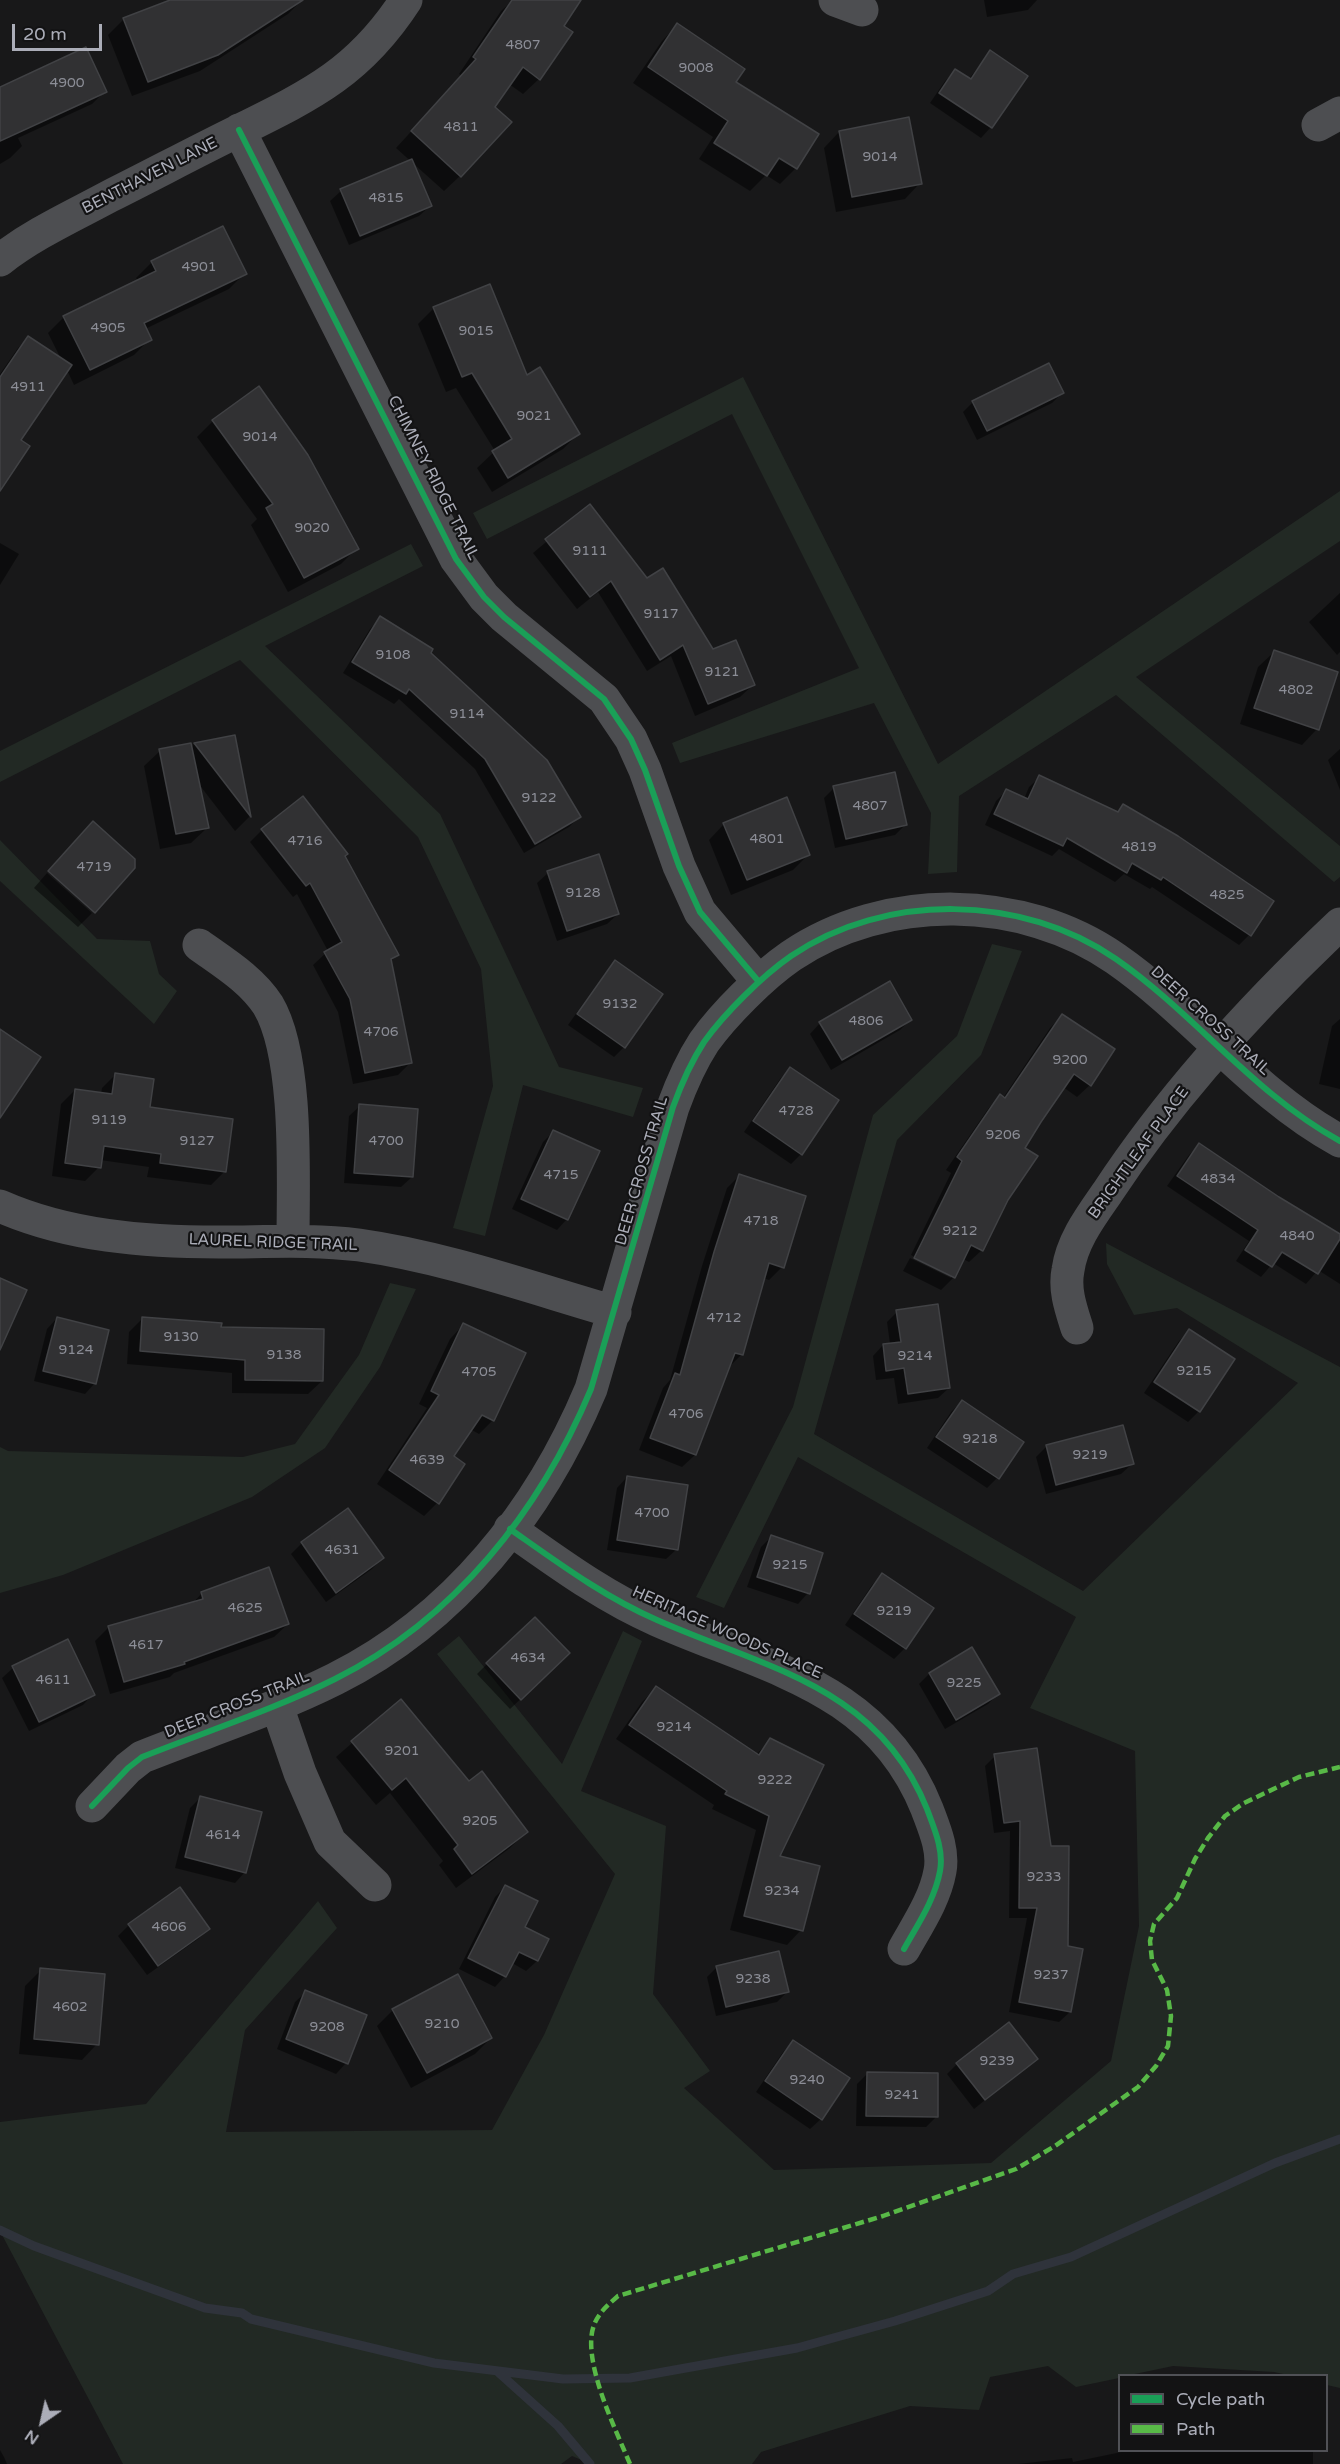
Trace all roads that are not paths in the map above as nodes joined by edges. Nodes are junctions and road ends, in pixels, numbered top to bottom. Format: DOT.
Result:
graph roads {
  1 [pos="406,0"];
  2 [pos="239,130"];
  3 [pos="0,260"];
  4 [pos="1340,924"];
  5 [pos="200,945"];
  6 [pos="759,982"];
  7 [pos="1220,1049"];
  8 [pos="1340,1141"];
  9 [pos="0,1206"];
  10 [pos="293,1241"];
  11 [pos="615,1311"];
  12 [pos="1077,1328"];
  13 [pos="510,1529"];
  14 [pos="277,1707"];
  15 [pos="92,1806"];
  16 [pos="375,1885"];
  17 [pos="904,1949"];
  1 -- 2 [label="street, BENTHAVEN LANE"];
  2 -- 3 [label="street, BENTHAVEN LANE"];
  2 -- 6 [label="street, CHIMNEY RIDGE TRAIL"];
  4 -- 7 [label="street, BRIGHTLEAF PLACE"];
  5 -- 10 [label="street"];
  6 -- 7 [label="street, DEER CROSS TRAIL"];
  6 -- 11 [label="street, DEER CROSS TRAIL"];
  7 -- 8 [label="street, DEER CROSS TRAIL"];
  7 -- 12 [label="street, BRIGHTLEAF PLACE"];
  9 -- 10 [label="street, LAUREL RIDGE TRAIL"];
  10 -- 11 [label="street, LAUREL RIDGE TRAIL"];
  11 -- 13 [label="street, DEER CROSS TRAIL"];
  13 -- 14 [label="street, DEER CROSS TRAIL"];
  13 -- 17 [label="street, HERITAGE WOODS PLACE"];
  14 -- 15 [label="street, DEER CROSS TRAIL"];
  14 -- 16 [label="street"];
}
